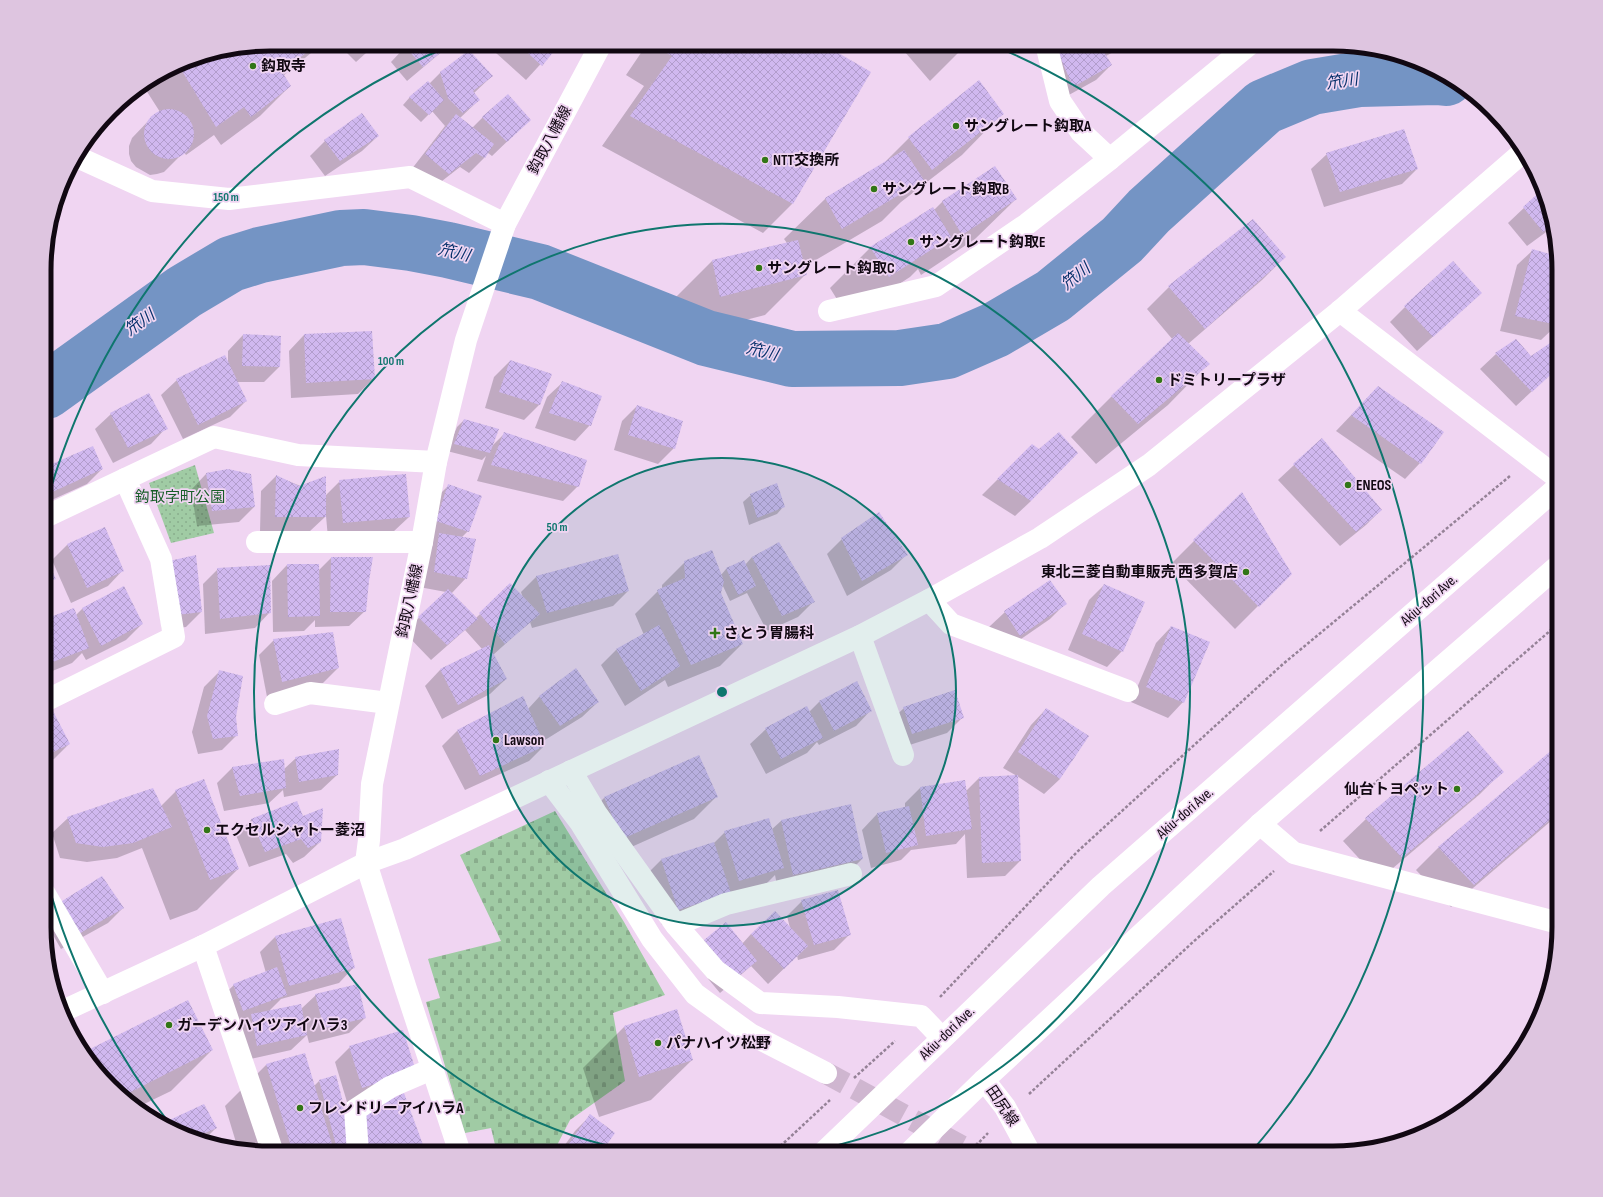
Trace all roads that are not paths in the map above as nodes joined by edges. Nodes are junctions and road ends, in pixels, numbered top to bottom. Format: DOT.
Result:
graph roads {
  1 [pos="597,51"];
  2 [pos="1048,51"];
  3 [pos="1241,51"];
  4 [pos="1520,155"];
  5 [pos="81,159"];
  6 [pos="1110,159"];
  7 [pos="503,230"];
  8 [pos="829,311"];
  9 [pos="1340,311"];
  10 [pos="436,462"];
  11 [pos="1552,474"];
  12 [pos="125,479"];
  13 [pos="1552,492"];
  14 [pos="51,514"];
  15 [pos="257,542"];
  16 [pos="422,542"];
  17 [pos="1552,571"];
  18 [pos="929,600"];
  19 [pos="860,636"];
  20 [pos="1128,691"];
  21 [pos="51,698"];
  22 [pos="388,703"];
  23 [pos="275,704"];
  24 [pos="903,755"];
  25 [pos="571,771"];
  26 [pos="550,781"];
  27 [pos="1260,824"];
  28 [pos="366,863"];
  29 [pos="851,874"];
  30 [pos="51,904"];
  31 [pos="1552,921"];
  32 [pos="676,925"];
  33 [pos="203,946"];
  34 [pos="103,993"];
  35 [pos="67,1009"];
  36 [pos="942,1038"];
  37 [pos="432,1069"];
  38 [pos="826,1073"];
  39 [pos="984,1080"];
  40 [pos="271,1146"];
  41 [pos="358,1146"];
  42 [pos="458,1146"];
  43 [pos="830,1146"];
  44 [pos="915,1146"];
  45 [pos="1026,1146"];
  1 -- 7 [label="main road, 鈎取八幡線"];
  2 -- 6 [label="main road"];
  3 -- 6 [label="main road"];
  4 -- 9 [label="main road"];
  5 -- 7 [label="main road"];
  6 -- 8 [label="main road"];
  7 -- 10 [label="main road, 鈎取八幡線"];
  9 -- 11 [label="main road"];
  9 -- 18 [label="main road"];
  10 -- 12 [label="main road"];
  10 -- 16 [label="main road, 鈎取八幡線"];
  12 -- 14 [label="main road"];
  12 -- 21 [label="main road"];
  13 -- 36 [label="main road, Akiu-dori Ave."];
  15 -- 16 [label="main road"];
  16 -- 22 [label="main road, 鈎取八幡線"];
  17 -- 27 [label="main road"];
  18 -- 19 [label="main road"];
  18 -- 20 [label="main road"];
  19 -- 24 [label="main road"];
  19 -- 25 [label="main road"];
  22 -- 23 [label="main road"];
  22 -- 28 [label="main road, 鈎取八幡線"];
  25 -- 26 [label="main road"];
  25 -- 32 [label="main road"];
  26 -- 28 [label="main road"];
  26 -- 38 [label="main road"];
  27 -- 31 [label="main road"];
  27 -- 39 [label="main road"];
  28 -- 33 [label="main road"];
  28 -- 37 [label="main road"];
  29 -- 32 [label="main road"];
  30 -- 34 [label="main road"];
  32 -- 36 [label="main road"];
  33 -- 34 [label="main road"];
  33 -- 40 [label="main road"];
  34 -- 35 [label="main road"];
  36 -- 43 [label="main road, Akiu-dori Ave."];
  37 -- 41 [label="main road"];
  37 -- 42 [label="main road"];
  39 -- 44 [label="main road"];
  39 -- 45 [label="main road, 田尻線"];
}
